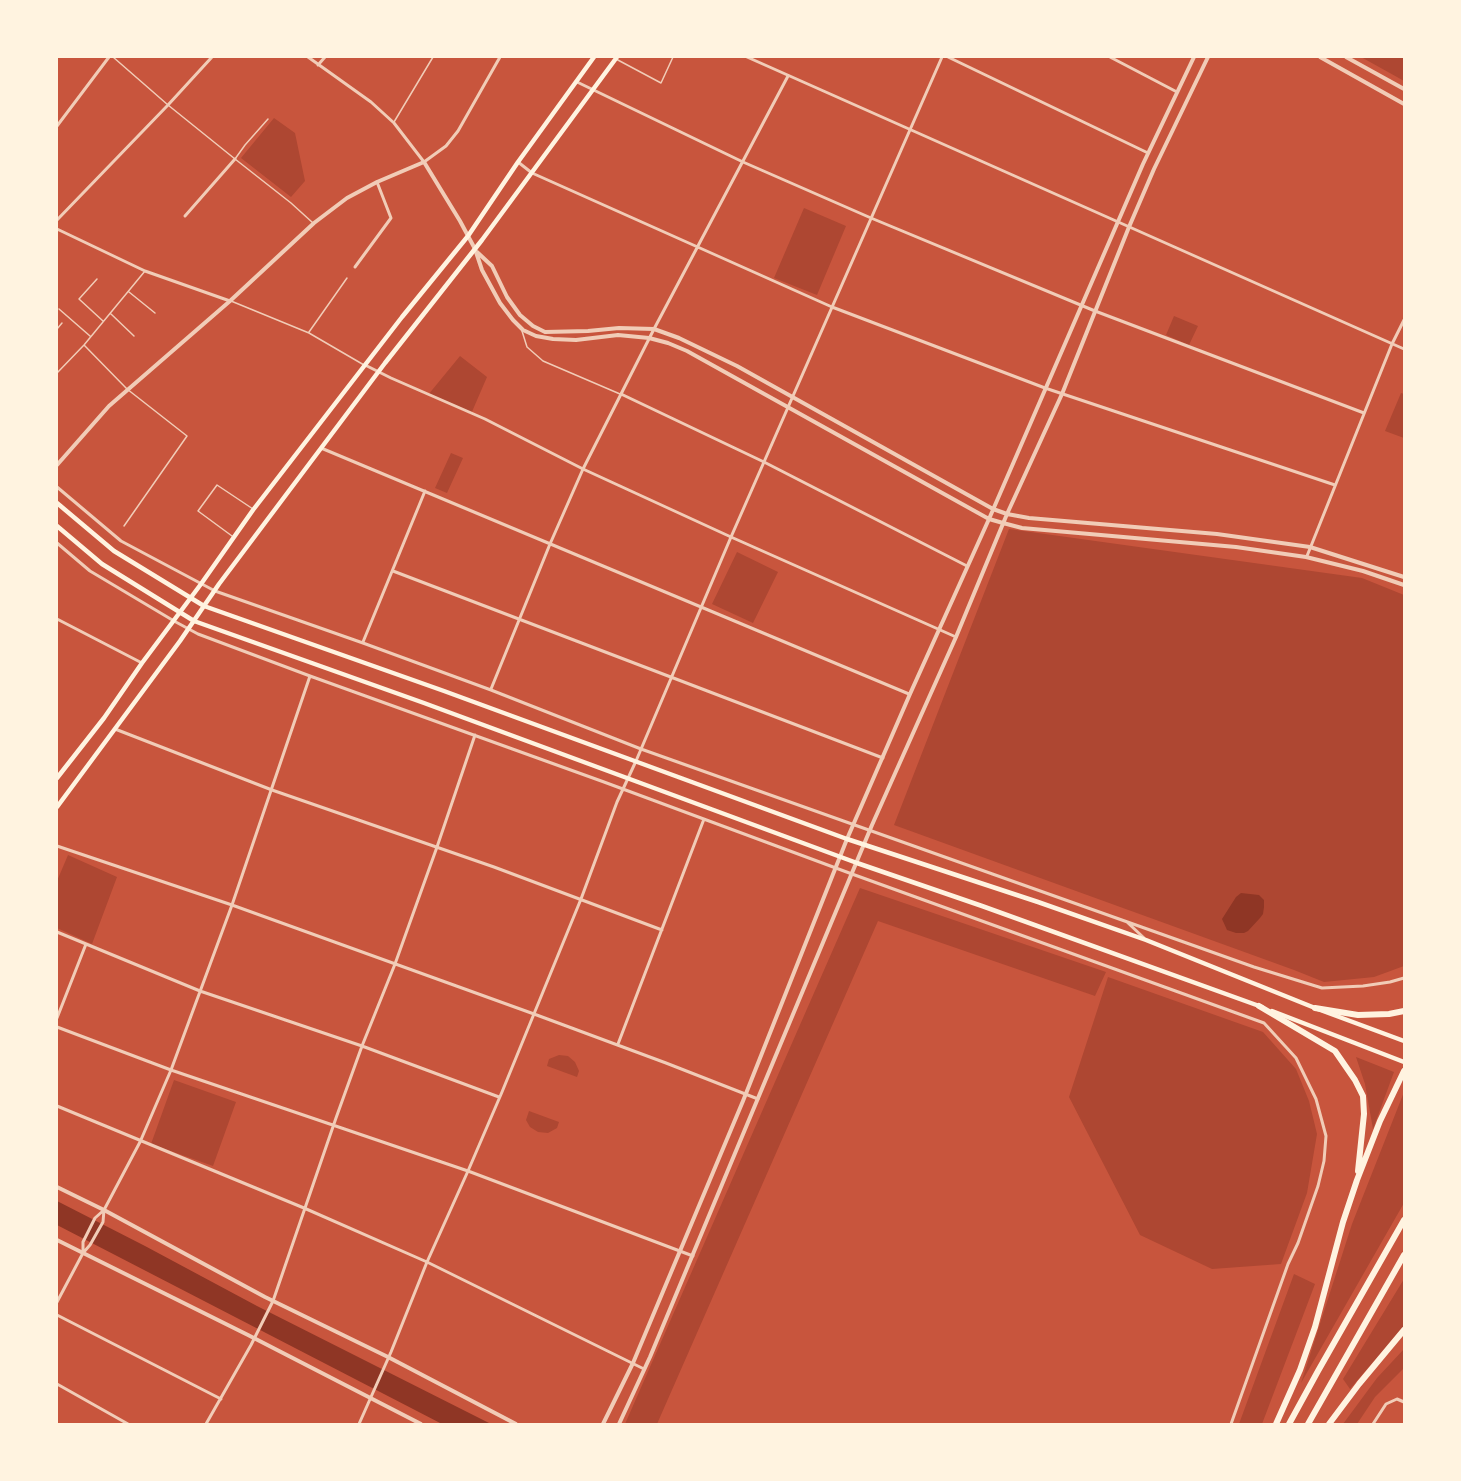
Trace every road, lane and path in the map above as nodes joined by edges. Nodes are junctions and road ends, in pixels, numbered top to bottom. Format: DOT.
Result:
graph roads {
  1 [pos="111,57"];
  2 [pos="212,57"];
  3 [pos="308,57"];
  4 [pos="325,57"];
  5 [pos="433,57"];
  6 [pos="500,57"];
  7 [pos="594,57"];
  8 [pos="673,57"];
  9 [pos="747,57"];
  10 [pos="942,57"];
  11 [pos="948,57"];
  12 [pos="1110,57"];
  13 [pos="1194,57"];
  14 [pos="1208,57"];
  15 [pos="1320,57"];
  16 [pos="1346,57"];
  17 [pos="616,58"];
  18 [pos="318,65"];
  19 [pos="788,76"];
  20 [pos="577,82"];
  21 [pos="1404,89"];
  22 [pos="592,91"];
  23 [pos="1177,92"];
  24 [pos="1404,104"];
  25 [pos="168,105"];
  26 [pos="268,119"];
  27 [pos="394,123"];
  28 [pos="57,126"];
  29 [pos="910,129"];
  30 [pos="1148,153"];
  31 [pos="235,159"];
  32 [pos="424,162"];
  33 [pos="518,162"];
  34 [pos="743,162"];
  35 [pos="532,173"];
  36 [pos="377,182"];
  37 [pos="185,216"];
  38 [pos="871,218"];
  39 [pos="57,220"];
  40 [pos="1118,222"];
  41 [pos="314,224"];
  42 [pos="1129,227"];
  43 [pos="57,229"];
  44 [pos="468,236"];
  45 [pos="698,247"];
  46 [pos="475,249"];
  47 [pos="355,267"];
  48 [pos="145,271"];
  49 [pos="347,278"];
  50 [pos="97,279"];
  51 [pos="128,291"];
  52 [pos="230,301"];
  53 [pos="1081,305"];
  54 [pos="832,307"];
  55 [pos="59,309"];
  56 [pos="1095,311"];
  57 [pos="155,313"];
  58 [pos="110,314"];
  59 [pos="1404,320"];
  60 [pos="104,321"];
  61 [pos="62,323"];
  62 [pos="522,328"];
  63 [pos="57,329"];
  64 [pos="654,329"];
  65 [pos="309,333"];
  66 [pos="134,336"];
  67 [pos="91,337"];
  68 [pos="650,338"];
  69 [pos="1392,344"];
  70 [pos="84,345"];
  71 [pos="1404,349"];
  72 [pos="365,365"];
  73 [pos="379,372"];
  74 [pos="57,373"];
  75 [pos="1045,388"];
  76 [pos="127,389"];
  77 [pos="621,394"];
  78 [pos="1062,394"];
  79 [pos="792,397"];
  80 [pos="788,407"];
  81 [pos="1364,413"];
  82 [pos="321,448"];
  83 [pos="764,462"];
  84 [pos="57,465"];
  85 [pos="583,469"];
  86 [pos="1335,485"];
  87 [pos="57,487"];
  88 [pos="425,491"];
  89 [pos="57,503"];
  90 [pos="993,509"];
  91 [pos="253,510"];
  92 [pos="1007,514"];
  93 [pos="989,519"];
  94 [pos="1003,524"];
  95 [pos="57,526"];
  96 [pos="124,526"];
  97 [pos="234,537"];
  98 [pos="731,537"];
  99 [pos="57,543"];
  100 [pos="550,544"];
  101 [pos="1310,547"];
  102 [pos="1306,557"];
  103 [pos="967,566"];
  104 [pos="393,571"];
  105 [pos="1404,577"];
  106 [pos="201,584"];
  107 [pos="1404,585"];
  108 [pos="215,591"];
  109 [pos="190,598"];
  110 [pos="204,606"];
  111 [pos="701,608"];
  112 [pos="180,611"];
  113 [pos="57,619"];
  114 [pos="520,620"];
  115 [pos="174,621"];
  116 [pos="194,621"];
  117 [pos="188,629"];
  118 [pos="938,630"];
  119 [pos="956,637"];
  120 [pos="363,643"];
  121 [pos="142,663"];
  122 [pos="310,676"];
  123 [pos="671,678"];
  124 [pos="490,690"];
  125 [pos="910,694"];
  126 [pos="115,729"];
  127 [pos="475,735"];
  128 [pos="641,749"];
  129 [pos="883,758"];
  130 [pos="636,762"];
  131 [pos="57,778"];
  132 [pos="628,778"];
  133 [pos="623,789"];
  134 [pos="272,790"];
  135 [pos="57,807"];
  136 [pos="704,819"];
  137 [pos="854,825"];
  138 [pos="870,831"];
  139 [pos="847,839"];
  140 [pos="864,845"];
  141 [pos="57,846"];
  142 [pos="437,847"];
  143 [pos="840,856"];
  144 [pos="857,863"];
  145 [pos="836,868"];
  146 [pos="852,874"];
  147 [pos="581,899"];
  148 [pos="232,905"];
  149 [pos="1126,921"];
  150 [pos="662,930"];
  151 [pos="57,932"];
  152 [pos="1146,940"];
  153 [pos="86,944"];
  154 [pos="395,964"];
  155 [pos="1404,978"];
  156 [pos="200,991"];
  157 [pos="1259,1006"];
  158 [pos="1314,1008"];
  159 [pos="1404,1011"];
  160 [pos="534,1014"];
  161 [pos="57,1018"];
  162 [pos="57,1027"];
  163 [pos="1404,1041"];
  164 [pos="618,1044"];
  165 [pos="362,1046"];
  166 [pos="1404,1062"];
  167 [pos="171,1070"];
  168 [pos="1404,1071"];
  169 [pos="745,1094"];
  170 [pos="500,1097"];
  171 [pos="758,1099"];
  172 [pos="57,1106"];
  173 [pos="334,1125"];
  174 [pos="140,1142"];
  175 [pos="468,1171"];
  176 [pos="1357,1180"];
  177 [pos="57,1187"];
  178 [pos="304,1208"];
  179 [pos="104,1210"];
  180 [pos="1404,1220"];
  181 [pos="57,1240"];
  182 [pos="680,1251"];
  183 [pos="83,1253"];
  184 [pos="1404,1255"];
  185 [pos="693,1256"];
  186 [pos="427,1262"];
  187 [pos="273,1300"];
  188 [pos="57,1302"];
  189 [pos="57,1315"];
  190 [pos="1404,1330"];
  191 [pos="255,1338"];
  192 [pos="388,1357"];
  193 [pos="633,1363"];
  194 [pos="645,1369"];
  195 [pos="57,1384"];
  196 [pos="369,1398"];
  197 [pos="221,1399"];
  198 [pos="1404,1402"];
  199 [pos="128,1424"];
  200 [pos="206,1424"];
  201 [pos="359,1424"];
  202 [pos="421,1424"];
  203 [pos="516,1424"];
  204 [pos="603,1424"];
  205 [pos="619,1424"];
  206 [pos="1231,1424"];
  207 [pos="1276,1424"];
  208 [pos="1289,1424"];
  209 [pos="1308,1424"];
  210 [pos="1329,1424"];
  211 [pos="1373,1424"];
  1 -- 25 [label="lane"];
  1 -- 28 [label="street"];
  2 -- 25 [label="street"];
  3 -- 18 [label="street"];
  4 -- 18 [label="street"];
  5 -- 27 [label="lane"];
  6 -- 32 [label="street"];
  7 -- 20 [label="main road"];
  8 -- 17 [label="lane"];
  9 -- 19 [label="street"];
  10 -- 29 [label="street"];
  11 -- 30 [label="street"];
  12 -- 23 [label="street"];
  13 -- 23 [label="street"];
  14 -- 42 [label="street"];
  15 -- 24 [label="street"];
  16 -- 21 [label="street"];
  17 -- 22 [label="main road"];
  18 -- 27 [label="street"];
  19 -- 29 [label="street"];
  19 -- 34 [label="street"];
  20 -- 22 [label="street"];
  20 -- 33 [label="main road"];
  22 -- 34 [label="street"];
  22 -- 35 [label="main road"];
  23 -- 30 [label="street"];
  25 -- 31 [label="lane"];
  25 -- 39 [label="street"];
  26 -- 31 [label="lane"];
  27 -- 32 [label="street"];
  29 -- 38 [label="street"];
  29 -- 40 [label="street"];
  30 -- 40 [label="street"];
  31 -- 37 [label="street"];
  31 -- 41 [label="lane"];
  32 -- 36 [label="street"];
  32 -- 44 [label="street"];
  33 -- 35 [label="street"];
  33 -- 44 [label="main road"];
  34 -- 38 [label="street"];
  34 -- 45 [label="street"];
  35 -- 45 [label="street"];
  35 -- 46 [label="main road"];
  36 -- 41 [label="street"];
  36 -- 47 [label="street"];
  38 -- 53 [label="street"];
  38 -- 54 [label="street"];
  40 -- 42 [label="street"];
  40 -- 53 [label="street"];
  41 -- 52 [label="street"];
  42 -- 56 [label="street"];
  42 -- 69 [label="street"];
  43 -- 48 [label="street"];
  44 -- 46 [label="street"];
  44 -- 72 [label="main road"];
  45 -- 54 [label="street"];
  45 -- 64 [label="street"];
  46 -- 62 [label="street"];
  46 -- 64 [label="street"];
  46 -- 73 [label="main road"];
  48 -- 51 [label="lane"];
  48 -- 52 [label="street"];
  49 -- 65 [label="lane"];
  50 -- 60 [label="lane"];
  51 -- 57 [label="lane"];
  51 -- 58 [label="lane"];
  52 -- 65 [label="lane"];
  52 -- 76 [label="street"];
  53 -- 56 [label="street"];
  53 -- 75 [label="street"];
  54 -- 75 [label="street"];
  54 -- 79 [label="street"];
  55 -- 67 [label="lane"];
  56 -- 78 [label="street"];
  56 -- 81 [label="street"];
  58 -- 60 [label="lane"];
  58 -- 66 [label="lane"];
  59 -- 69 [label="street"];
  60 -- 67 [label="lane"];
  61 -- 63 [label="lane"];
  62 -- 68 [label="street"];
  62 -- 77 [label="lane"];
  64 -- 68 [label="street"];
  64 -- 79 [label="street"];
  65 -- 72 [label="lane"];
  67 -- 70 [label="lane"];
  68 -- 77 [label="street"];
  68 -- 80 [label="street"];
  69 -- 71 [label="street"];
  69 -- 81 [label="street"];
  70 -- 74 [label="lane"];
  70 -- 76 [label="lane"];
  72 -- 73 [label="street"];
  72 -- 91 [label="main road"];
  73 -- 82 [label="main road"];
  73 -- 85 [label="street"];
  75 -- 78 [label="street"];
  75 -- 90 [label="street"];
  76 -- 84 [label="street"];
  76 -- 96 [label="lane"];
  77 -- 83 [label="street"];
  77 -- 85 [label="street"];
  78 -- 86 [label="street"];
  78 -- 92 [label="street"];
  79 -- 80 [label="street"];
  79 -- 90 [label="street"];
  80 -- 83 [label="street"];
  80 -- 93 [label="street"];
  81 -- 86 [label="street"];
  82 -- 88 [label="street"];
  82 -- 108 [label="main road"];
  83 -- 98 [label="street"];
  83 -- 103 [label="street"];
  85 -- 98 [label="street"];
  85 -- 100 [label="street"];
  86 -- 101 [label="street"];
  87 -- 106 [label="street"];
  88 -- 100 [label="street"];
  88 -- 104 [label="street"];
  89 -- 109 [label="main road"];
  90 -- 92 [label="street"];
  90 -- 93 [label="street"];
  91 -- 97 [label="main road"];
  91 -- 97 [label="lane"];
  92 -- 94 [label="street"];
  92 -- 101 [label="street"];
  93 -- 94 [label="street"];
  93 -- 103 [label="street"];
  94 -- 102 [label="street"];
  94 -- 119 [label="street"];
  95 -- 112 [label="main road"];
  97 -- 106 [label="main road"];
  98 -- 111 [label="street"];
  98 -- 118 [label="street"];
  99 -- 115 [label="street"];
  100 -- 111 [label="street"];
  100 -- 114 [label="street"];
  101 -- 102 [label="street"];
  101 -- 105 [label="street"];
  102 -- 107 [label="street"];
  103 -- 118 [label="street"];
  104 -- 114 [label="street"];
  104 -- 120 [label="street"];
  106 -- 108 [label="street"];
  106 -- 109 [label="main road"];
  108 -- 110 [label="main road"];
  108 -- 120 [label="street"];
  109 -- 110 [label="main road"];
  109 -- 112 [label="main road"];
  110 -- 116 [label="main road"];
  110 -- 130 [label="main road"];
  111 -- 123 [label="street"];
  111 -- 125 [label="street"];
  112 -- 115 [label="main road"];
  112 -- 116 [label="main road"];
  113 -- 121 [label="street"];
  114 -- 123 [label="street"];
  114 -- 124 [label="street"];
  115 -- 117 [label="street"];
  115 -- 121 [label="main road"];
  116 -- 117 [label="main road"];
  116 -- 132 [label="main road"];
  117 -- 122 [label="street"];
  117 -- 126 [label="main road"];
  118 -- 119 [label="street"];
  118 -- 125 [label="street"];
  119 -- 138 [label="street"];
  120 -- 124 [label="street"];
  121 -- 131 [label="main road"];
  122 -- 127 [label="street"];
  122 -- 134 [label="street"];
  123 -- 128 [label="street"];
  123 -- 129 [label="street"];
  124 -- 128 [label="street"];
  125 -- 129 [label="street"];
  126 -- 134 [label="street"];
  126 -- 135 [label="main road"];
  127 -- 133 [label="street"];
  127 -- 142 [label="street"];
  128 -- 130 [label="street"];
  128 -- 137 [label="street"];
  129 -- 137 [label="street"];
  130 -- 132 [label="street"];
  130 -- 139 [label="main road"];
  132 -- 133 [label="street"];
  132 -- 143 [label="main road"];
  133 -- 136 [label="street"];
  133 -- 147 [label="street"];
  134 -- 142 [label="street"];
  134 -- 148 [label="street"];
  136 -- 145 [label="street"];
  136 -- 150 [label="street"];
  137 -- 138 [label="street"];
  137 -- 139 [label="street"];
  138 -- 140 [label="street"];
  138 -- 149 [label="street"];
  139 -- 140 [label="main road"];
  139 -- 143 [label="street"];
  140 -- 144 [label="street"];
  140 -- 152 [label="main road"];
  141 -- 148 [label="street"];
  142 -- 147 [label="street"];
  142 -- 154 [label="street"];
  143 -- 144 [label="main road"];
  143 -- 145 [label="street"];
  144 -- 146 [label="street"];
  144 -- 157 [label="main road"];
  145 -- 146 [label="street"];
  145 -- 169 [label="street"];
  146 -- 171 [label="street"];
  146 -- 206 [label="street"];
  147 -- 150 [label="street"];
  147 -- 160 [label="street"];
  148 -- 154 [label="street"];
  148 -- 156 [label="street"];
  149 -- 152 [label="street"];
  149 -- 155 [label="street"];
  150 -- 164 [label="street"];
  151 -- 153 [label="street"];
  152 -- 158 [label="main road"];
  153 -- 156 [label="street"];
  153 -- 161 [label="street"];
  154 -- 160 [label="street"];
  154 -- 165 [label="street"];
  156 -- 165 [label="street"];
  156 -- 167 [label="street"];
  157 -- 166 [label="main road"];
  157 -- 176 [label="highway"];
  158 -- 159 [label="highway"];
  158 -- 163 [label="main road"];
  160 -- 164 [label="street"];
  160 -- 170 [label="street"];
  162 -- 167 [label="street"];
  164 -- 169 [label="street"];
  165 -- 170 [label="street"];
  165 -- 173 [label="street"];
  167 -- 173 [label="street"];
  167 -- 174 [label="street"];
  168 -- 176 [label="highway"];
  169 -- 171 [label="street"];
  169 -- 182 [label="street"];
  170 -- 175 [label="street"];
  171 -- 185 [label="street"];
  172 -- 174 [label="street"];
  173 -- 175 [label="street"];
  173 -- 178 [label="street"];
  174 -- 178 [label="street"];
  174 -- 179 [label="street"];
  175 -- 182 [label="street"];
  175 -- 186 [label="street"];
  176 -- 207 [label="highway"];
  177 -- 179 [label="street"];
  178 -- 186 [label="street"];
  178 -- 187 [label="street"];
  179 -- 183 [label="street"];
  179 -- 183 [label="street"];
  179 -- 187 [label="street"];
  180 -- 208 [label="highway"];
  181 -- 183 [label="street"];
  182 -- 185 [label="street"];
  182 -- 193 [label="street"];
  183 -- 188 [label="street"];
  183 -- 191 [label="street"];
  184 -- 209 [label="highway"];
  185 -- 194 [label="street"];
  186 -- 192 [label="street"];
  186 -- 193 [label="street"];
  187 -- 191 [label="street"];
  187 -- 192 [label="street"];
  189 -- 197 [label="street"];
  190 -- 210 [label="highway"];
  191 -- 196 [label="street"];
  191 -- 197 [label="street"];
  192 -- 196 [label="street"];
  192 -- 203 [label="street"];
  193 -- 194 [label="street"];
  193 -- 204 [label="street"];
  194 -- 205 [label="street"];
  195 -- 199 [label="street"];
  196 -- 201 [label="street"];
  196 -- 202 [label="street"];
  197 -- 200 [label="street"];
  198 -- 211 [label="street"];
}
